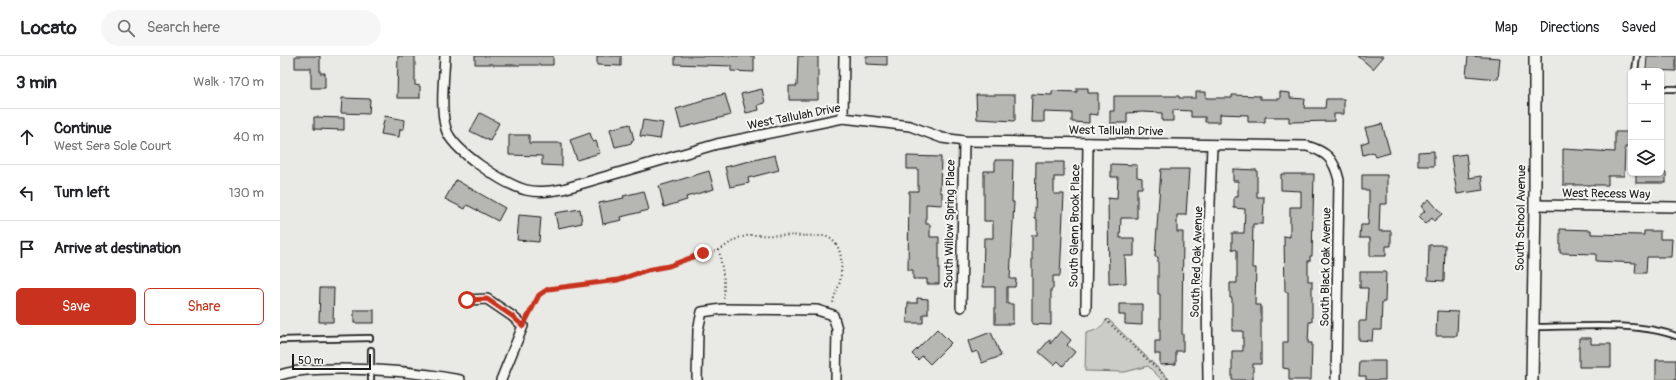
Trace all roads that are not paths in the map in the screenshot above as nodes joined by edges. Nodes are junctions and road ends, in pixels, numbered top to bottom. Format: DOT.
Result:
graph roads {
  1 [pos="445,56"];
  2 [pos="844,56"];
  3 [pos="1535,56"];
  4 [pos="1637,56"];
  5 [pos="1635,68"];
  6 [pos="1664,89"];
  7 [pos="1676,89"];
  8 [pos="843,118"];
  9 [pos="964,141"];
  10 [pos="1088,143"];
  11 [pos="1212,145"];
  12 [pos="1329,156"];
  13 [pos="1535,205"];
  14 [pos="1676,207"];
  15 [pos="467,300"];
  16 [pos="960,307"];
  17 [pos="1086,309"];
  18 [pos="1533,327"];
  19 [pos="1676,336"];
  20 [pos="370,338"];
  21 [pos="280,340"];
  22 [pos="371,350"];
  23 [pos="371,370"];
  24 [pos="280,375"];
  25 [pos="371,380"];
  26 [pos="460,380"];
  27 [pos="501,380"];
  28 [pos="698,380"];
  29 [pos="836,380"];
  30 [pos="1208,380"];
  31 [pos="1336,380"];
  32 [pos="1532,380"];
  1 -- 8 [label="street, West Tallulah Drive"];
  2 -- 8 [label="street"];
  3 -- 13 [label="street, South School Avenue"];
  4 -- 5 [label="lane"];
  6 -- 7 [label="lane"];
  8 -- 9 [label="street, West Tallulah Drive"];
  9 -- 10 [label="street, West Tallulah Drive"];
  9 -- 16 [label="street, South Willow Spring Place"];
  10 -- 11 [label="street, West Tallulah Drive"];
  10 -- 17 [label="street, South Glenn Brook Place"];
  11 -- 12 [label="street, West Tallulah Drive"];
  11 -- 30 [label="street, South Red Oak Avenue"];
  12 -- 31 [label="street, South Black Oak Avenue"];
  13 -- 14 [label="street, West Recess Way"];
  13 -- 18 [label="street, South School Avenue"];
  15 -- 27 [label="street"];
  18 -- 19 [label="lane"];
  18 -- 32 [label="street, South School Avenue"];
  20 -- 21 [label="lane"];
  22 -- 23 [label="lane"];
  23 -- 24 [label="street"];
  23 -- 25 [label="lane"];
  23 -- 26 [label="street"];
  28 -- 29 [label="street"];
}
